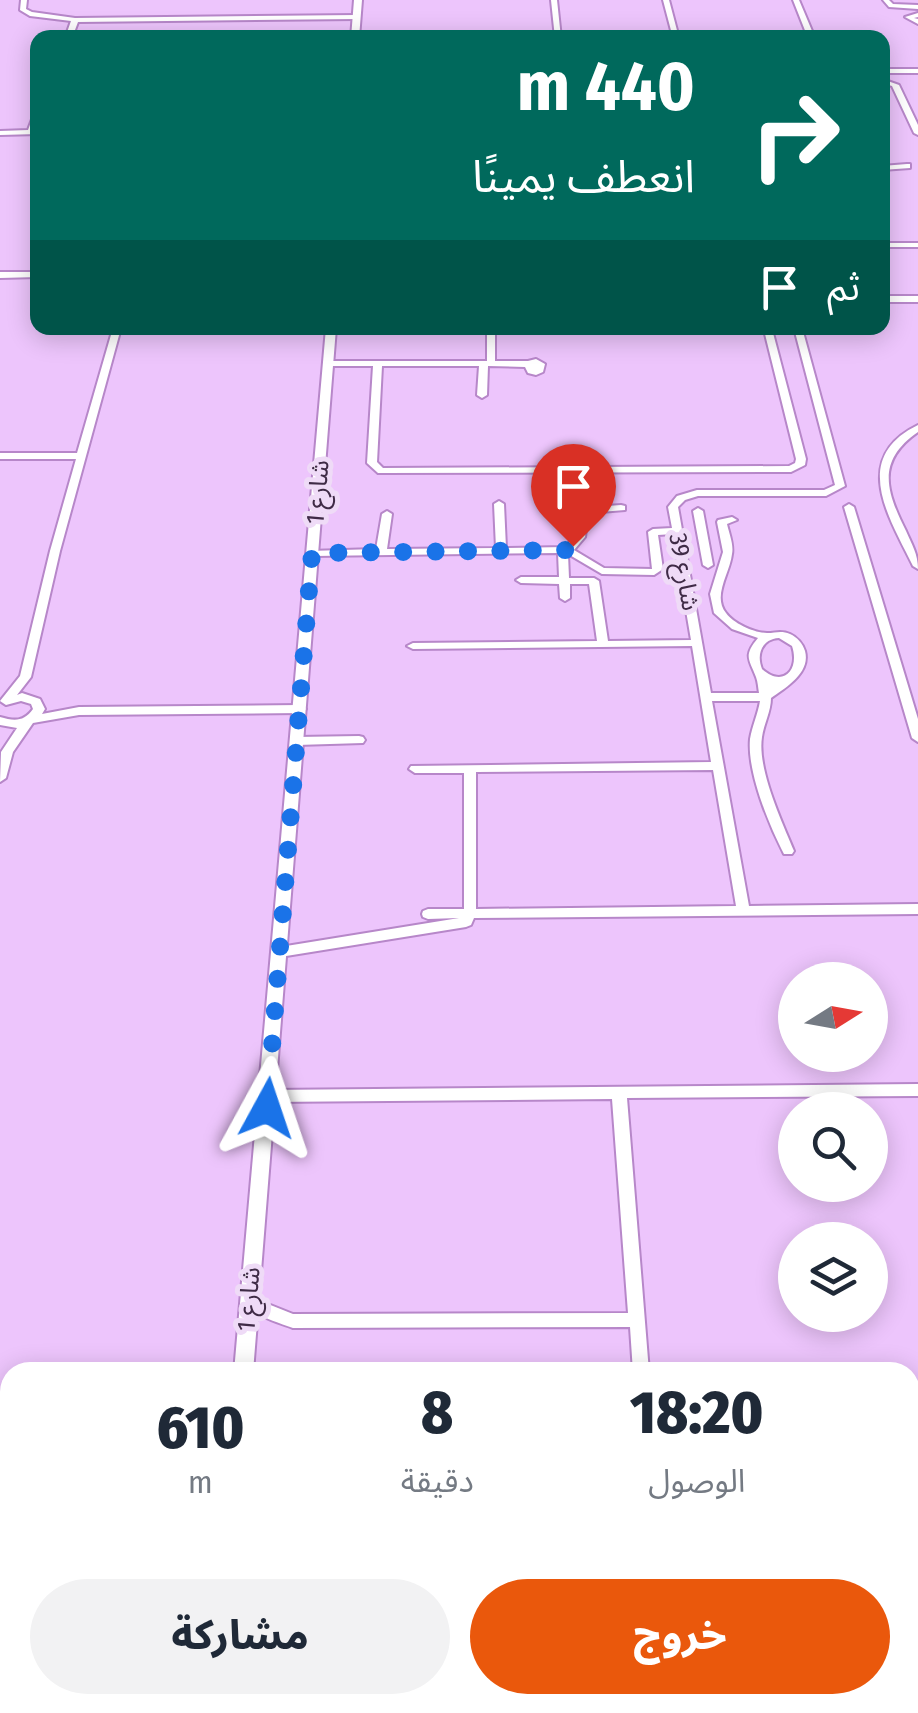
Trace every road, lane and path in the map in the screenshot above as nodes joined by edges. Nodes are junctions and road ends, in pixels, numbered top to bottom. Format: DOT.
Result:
graph roads {
  1 [pos="24,0"];
  2 [pos="358,0"];
  3 [pos="554,0"];
  4 [pos="666,0"];
  5 [pos="796,0"];
  6 [pos="886,0"];
  7 [pos="918,6"];
  8 [pos="357,16"];
  9 [pos="75,20"];
  10 [pos="71,30"];
  11 [pos="356,30"];
  12 [pos="557,30"];
  13 [pos="674,30"];
  14 [pos="809,30"];
  15 [pos="890,71"];
  16 [pos="917,73"];
  17 [pos="890,84"];
  18 [pos="30,132"];
  19 [pos="918,132"];
  20 [pos="0,133"];
  21 [pos="907,166"];
  22 [pos="890,167"];
  23 [pos="918,245"];
  24 [pos="890,246"];
  25 [pos="30,274"];
  26 [pos="0,275"];
  27 [pos="890,299"];
  28 [pos="918,299"];
  29 [pos="115,335"];
  30 [pos="330,335"];
  31 [pos="490,335"];
  32 [pos="769,335"];
  33 [pos="800,335"];
  34 [pos="328,362"];
  35 [pos="378,363"];
  36 [pos="487,363"];
  37 [pos="530,364"];
  38 [pos="482,395"];
  39 [pos="918,428"];
  40 [pos="0,456"];
  41 [pos="81,456"];
  42 [pos="500,504"];
  43 [pos="849,506"];
  44 [pos="621,508"];
  45 [pos="387,514"];
  46 [pos="699,517"];
  47 [pos="676,527"];
  48 [pos="565,550"];
  49 [pos="501,551"];
  50 [pos="381,552"];
  51 [pos="312,553"];
  52 [pos="708,565"];
  53 [pos="918,566"];
  54 [pos="521,580"];
  55 [pos="564,580"];
  56 [pos="564,598"];
  57 [pos="764,637"];
  58 [pos="696,643"];
  59 [pos="603,644"];
  60 [pos="413,646"];
  61 [pos="761,674"];
  62 [pos="25,677"];
  63 [pos="790,679"];
  64 [pos="706,697"];
  65 [pos="765,697"];
  66 [pos="3,702"];
  67 [pos="36,702"];
  68 [pos="300,709"];
  69 [pos="79,711"];
  70 [pos="30,721"];
  71 [pos="1,722"];
  72 [pos="918,738"];
  73 [pos="359,740"];
  74 [pos="297,741"];
  75 [pos="7,752"];
  76 [pos="718,766"];
  77 [pos="470,768"];
  78 [pos="415,769"];
  79 [pos="0,778"];
  80 [pos="788,851"];
  81 [pos="918,909"];
  82 [pos="744,911"];
  83 [pos="470,913"];
  84 [pos="428,914"];
  85 [pos="280,952"];
  86 [pos="918,1090"];
  87 [pos="620,1092"];
  88 [pos="268,1096"];
  89 [pos="250,1298"];
  90 [pos="638,1320"];
  91 [pos="243,1362"];
  92 [pos="641,1362"];
  1 -- 9 [label="street"];
  2 -- 8 [label="street"];
  3 -- 12 [label="street"];
  4 -- 13 [label="street"];
  5 -- 14 [label="street"];
  6 -- 7 [label="street"];
  8 -- 9 [label="street"];
  8 -- 11 [label="street"];
  9 -- 10 [label="street"];
  15 -- 16 [label="street"];
  17 -- 19 [label="street"];
  18 -- 20 [label="street"];
  21 -- 22 [label="street"];
  23 -- 24 [label="street"];
  25 -- 26 [label="street"];
  27 -- 28 [label="street"];
  29 -- 41 [label="street"];
  30 -- 34 [label="street, شارع 1"];
  31 -- 36 [label="street"];
  32 -- 35 [label="street"];
  33 -- 47 [label="street, شارع 39"];
  34 -- 35 [label="street"];
  34 -- 51 [label="street, شارع 1"];
  35 -- 36 [label="street"];
  36 -- 37 [label="street"];
  36 -- 38 [label="street"];
  39 -- 53 [label="street"];
  40 -- 41 [label="street"];
  41 -- 62 [label="street"];
  42 -- 49 [label="street"];
  43 -- 72 [label="street"];
  44 -- 48 [label="street"];
  45 -- 50 [label="street"];
  46 -- 47 [label="street"];
  46 -- 52 [label="street"];
  46 -- 57 [label="street"];
  47 -- 48 [label="street"];
  47 -- 58 [label="street, شارع 39"];
  48 -- 49 [label="street"];
  48 -- 55 [label="street"];
  49 -- 50 [label="street"];
  50 -- 51 [label="street"];
  51 -- 68 [label="street, شارع 1"];
  54 -- 55 [label="street"];
  55 -- 56 [label="street"];
  55 -- 59 [label="street"];
  57 -- 61 [label="street"];
  57 -- 63 [label="street"];
  58 -- 59 [label="street"];
  58 -- 64 [label="street, شارع 39"];
  59 -- 60 [label="street"];
  61 -- 63 [label="street"];
  61 -- 65 [label="street"];
  62 -- 66 [label="street"];
  62 -- 67 [label="street"];
  63 -- 65 [label="street"];
  64 -- 65 [label="street"];
  64 -- 76 [label="street, شارع 39"];
  65 -- 80 [label="street"];
  66 -- 67 [label="street"];
  67 -- 69 [label="street"];
  67 -- 70 [label="street"];
  68 -- 69 [label="street"];
  68 -- 74 [label="street, شارع 1"];
  69 -- 70 [label="street"];
  70 -- 71 [label="street"];
  70 -- 75 [label="street"];
  71 -- 75 [label="street"];
  73 -- 74 [label="street"];
  74 -- 85 [label="street, شارع 1"];
  75 -- 79 [label="street"];
  76 -- 77 [label="street"];
  76 -- 82 [label="street, شارع 39"];
  77 -- 78 [label="street"];
  77 -- 83 [label="street"];
  81 -- 82 [label="street"];
  82 -- 83 [label="street"];
  83 -- 84 [label="street"];
  83 -- 85 [label="street"];
  85 -- 88 [label="street, شارع 1"];
  86 -- 87 [label="street"];
  87 -- 88 [label="street"];
  87 -- 90 [label="street"];
  88 -- 89 [label="street, شارع 1"];
  89 -- 90 [label="street"];
  89 -- 91 [label="street, شارع 1"];
  90 -- 92 [label="street"];
}
